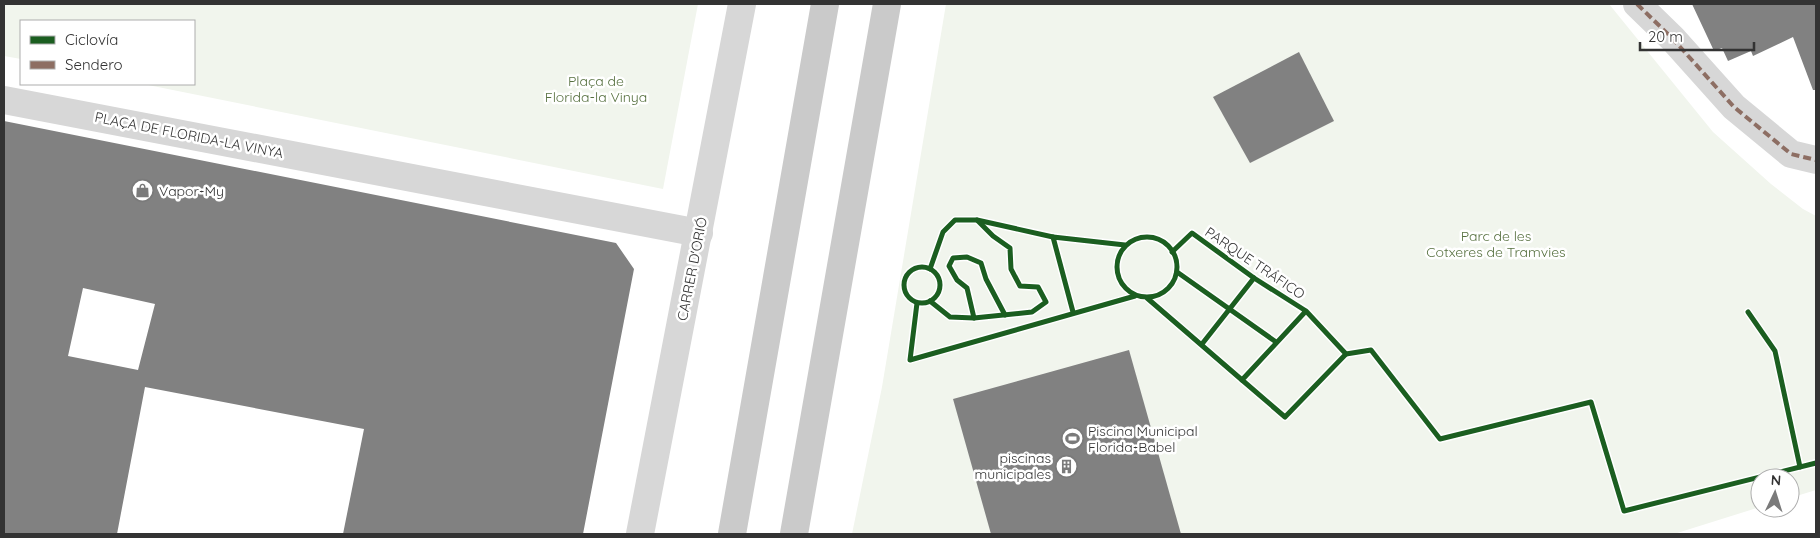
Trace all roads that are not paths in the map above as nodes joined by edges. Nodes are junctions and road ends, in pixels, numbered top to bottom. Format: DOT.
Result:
graph roads {
  1 [pos="742,4"];
  2 [pos="825,4"];
  3 [pos="887,4"];
  4 [pos="1637,4"];
  5 [pos="4,100"];
  6 [pos="1816,160"];
  7 [pos="699,233"];
  8 [pos="640,534"];
  9 [pos="732,534"];
  10 [pos="794,534"];
  1 -- 7 [label="street, CARRER D'ORIÓ"];
  2 -- 9 [label="main road"];
  3 -- 10 [label="main road"];
  4 -- 6 [label="street"];
  5 -- 7 [label="street, PLAÇA DE FLORIDA-LA VINYA"];
  7 -- 8 [label="street, CARRER D'ORIÓ"];
}
